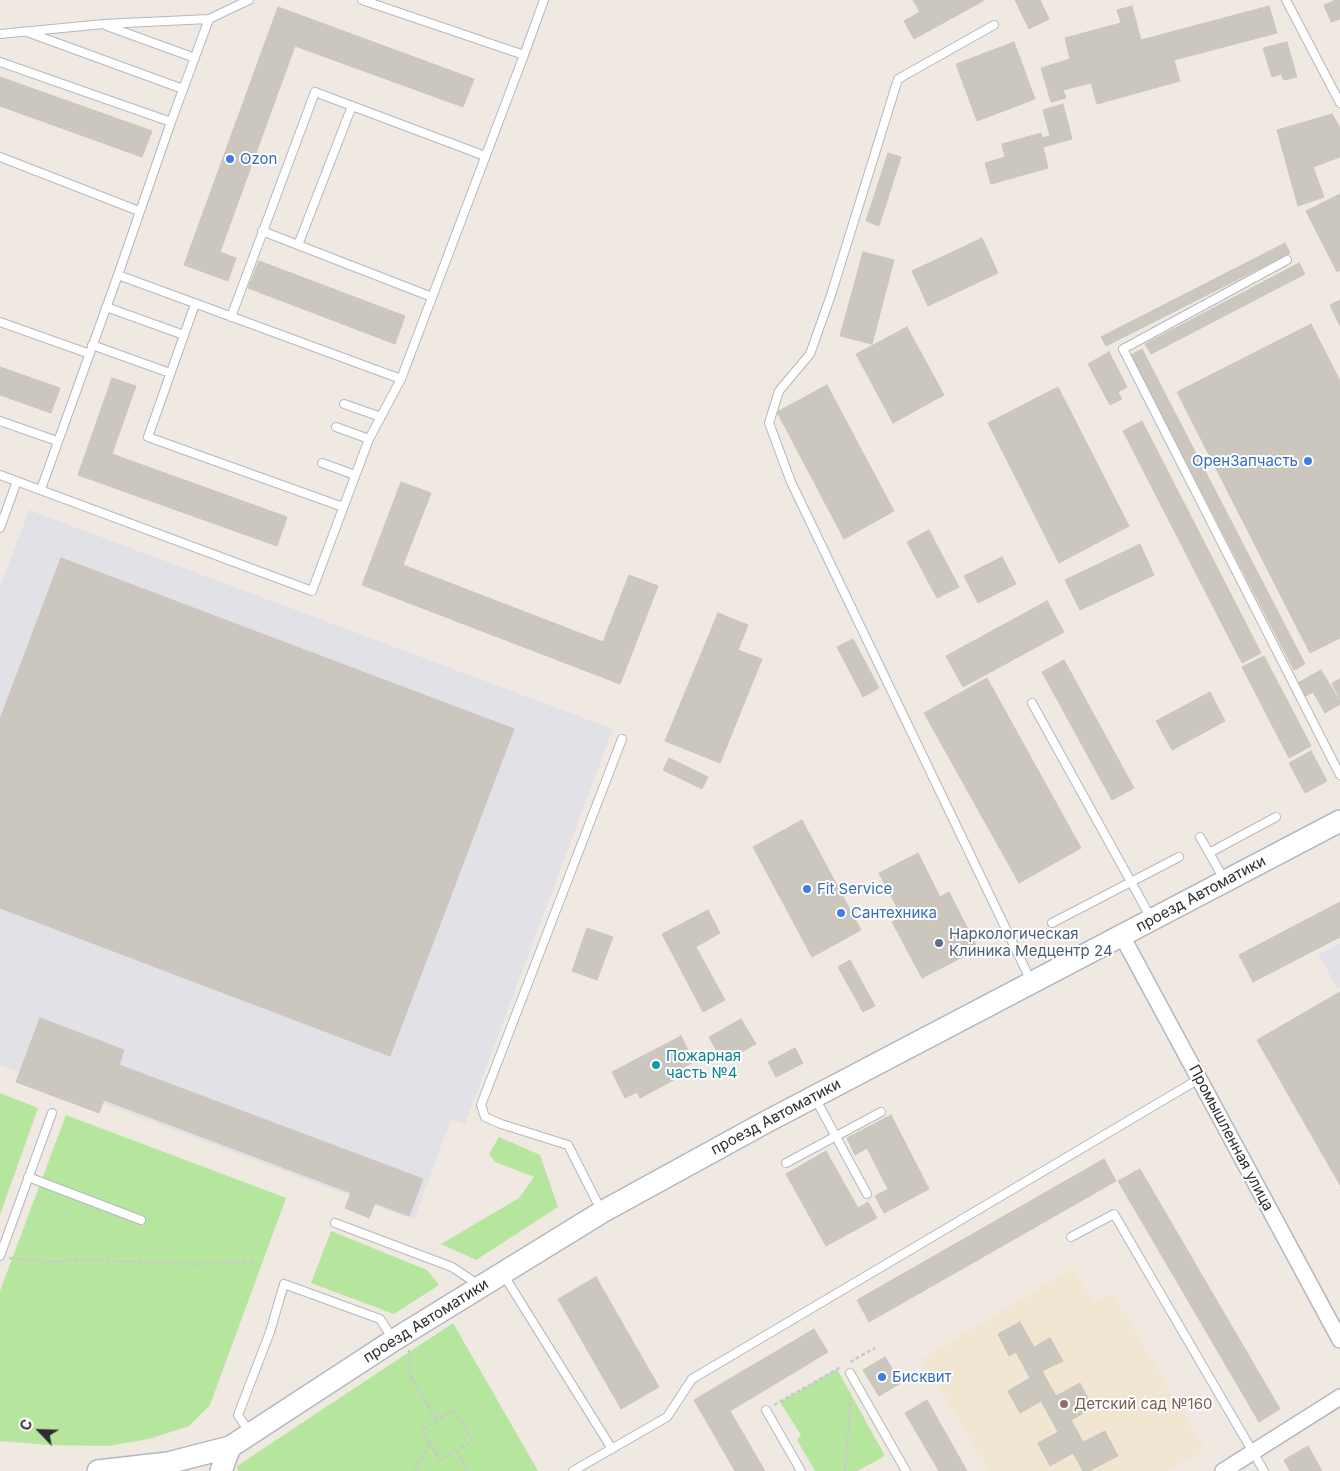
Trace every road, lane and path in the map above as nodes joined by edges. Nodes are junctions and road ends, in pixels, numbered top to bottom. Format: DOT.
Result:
graph roads {
  1 [pos="249,0"];
  2 [pos="362,0"];
  3 [pos="544,0"];
  4 [pos="1286,0"];
  5 [pos="209,19"];
  6 [pos="104,24"];
  7 [pos="994,26"];
  8 [pos="25,32"];
  9 [pos="0,34"];
  10 [pos="524,56"];
  11 [pos="194,58"];
  12 [pos="0,62"];
  13 [pos="183,89"];
  14 [pos="1340,103"];
  15 [pos="352,106"];
  16 [pos="170,122"];
  17 [pos="486,156"];
  18 [pos="0,157"];
  19 [pos="139,211"];
  20 [pos="262,231"];
  21 [pos="298,245"];
  22 [pos="1287,260"];
  23 [pos="118,275"];
  24 [pos="432,297"];
  25 [pos="195,304"];
  26 [pos="106,307"];
  27 [pos="231,317"];
  28 [pos="0,322"];
  29 [pos="184,335"];
  30 [pos="92,345"];
  31 [pos="90,354"];
  32 [pos="170,373"];
  33 [pos="401,379"];
  34 [pos="344,404"];
  35 [pos="381,417"];
  36 [pos="0,421"];
  37 [pos="336,427"];
  38 [pos="369,439"];
  39 [pos="57,441"];
  40 [pos="322,463"];
  41 [pos="0,475"];
  42 [pos="355,475"];
  43 [pos="17,481"];
  44 [pos="40,489"];
  45 [pos="343,507"];
  46 [pos="0,528"];
  47 [pos="1032,704"];
  48 [pos="622,739"];
  49 [pos="1340,775"];
  50 [pos="1276,817"];
  51 [pos="1340,820"];
  52 [pos="1200,836"];
  53 [pos="1209,853"];
  54 [pos="1178,857"];
  55 [pos="1225,881"];
  56 [pos="1131,882"];
  57 [pos="1152,920"];
  58 [pos="1052,923"];
  59 [pos="1122,936"];
  60 [pos="1032,982"];
  61 [pos="1199,1079"];
  62 [pos="814,1097"];
  63 [pos="881,1112"];
  64 [pos="52,1113"];
  65 [pos="835,1136"];
  66 [pos="786,1163"];
  67 [pos="28,1177"];
  68 [pos="867,1194"];
  69 [pos="602,1212"];
  70 [pos="140,1220"];
  71 [pos="335,1223"];
  72 [pos="1071,1238"];
  73 [pos="0,1256"];
  74 [pos="255,1262"];
  75 [pos="502,1272"];
  76 [pos="480,1286"];
  77 [pos="401,1336"];
  78 [pos="1340,1340"];
  79 [pos="874,1348"];
  80 [pos="851,1361"];
  81 [pos="850,1373"];
  82 [pos="1340,1397"];
  83 [pos="766,1410"];
  84 [pos="437,1420"];
  85 [pos="250,1433"];
  86 [pos="430,1443"];
  87 [pos="230,1447"];
  88 [pos="612,1449"];
  89 [pos="456,1450"];
  90 [pos="1252,1451"];
  91 [pos="98,1471"];
  92 [pos="221,1471"];
  93 [pos="415,1471"];
  94 [pos="468,1471"];
  95 [pos="573,1471"];
  96 [pos="801,1471"];
  97 [pos="845,1471"];
  98 [pos="906,1471"];
  99 [pos="1223,1471"];
  100 [pos="1264,1471"];
  1 -- 5 [label="lane"];
  2 -- 10 [label="lane"];
  3 -- 10 [label="lane"];
  4 -- 14 [label="lane"];
  5 -- 6 [label="lane"];
  5 -- 11 [label="lane"];
  6 -- 8 [label="lane"];
  6 -- 11 [label="lane"];
  7 -- 60 [label="lane"];
  8 -- 9 [label="lane"];
  8 -- 13 [label="lane"];
  10 -- 17 [label="lane"];
  11 -- 13 [label="lane"];
  12 -- 16 [label="lane"];
  13 -- 16 [label="lane"];
  15 -- 17 [label="lane"];
  15 -- 20 [label="lane"];
  15 -- 21 [label="lane"];
  16 -- 19 [label="lane"];
  17 -- 24 [label="lane"];
  18 -- 19 [label="lane"];
  19 -- 23 [label="lane"];
  20 -- 21 [label="lane"];
  20 -- 27 [label="lane"];
  21 -- 24 [label="lane"];
  22 -- 49 [label="lane"];
  23 -- 25 [label="lane"];
  23 -- 26 [label="lane"];
  24 -- 33 [label="lane"];
  25 -- 27 [label="lane"];
  25 -- 29 [label="lane"];
  26 -- 29 [label="lane"];
  26 -- 30 [label="lane"];
  27 -- 33 [label="lane"];
  28 -- 31 [label="lane"];
  29 -- 32 [label="lane"];
  30 -- 31 [label="lane"];
  30 -- 32 [label="lane"];
  31 -- 39 [label="lane"];
  32 -- 45 [label="lane"];
  33 -- 35 [label="lane"];
  34 -- 35 [label="lane"];
  35 -- 38 [label="lane"];
  36 -- 39 [label="lane"];
  37 -- 38 [label="lane"];
  38 -- 42 [label="lane"];
  39 -- 44 [label="lane"];
  40 -- 42 [label="lane"];
  41 -- 43 [label="lane"];
  42 -- 45 [label="lane"];
  43 -- 44 [label="lane"];
  43 -- 46 [label="lane"];
  44 -- 45 [label="lane"];
  47 -- 56 [label="lane"];
  48 -- 69 [label="lane"];
  50 -- 53 [label="lane"];
  51 -- 55 [label="main road, проезд Автоматики"];
  52 -- 53 [label="lane"];
  53 -- 55 [label="lane"];
  54 -- 56 [label="lane"];
  55 -- 57 [label="main road, проезд Автоматики"];
  56 -- 57 [label="lane"];
  56 -- 58 [label="lane"];
  57 -- 59 [label="main road, проезд Автоматики"];
  59 -- 60 [label="main road, проезд Автоматики"];
  59 -- 61 [label="street, Промышленная улица"];
  60 -- 62 [label="main road, проезд Автоматики"];
  61 -- 78 [label="street, Промышленная улица"];
  61 -- 88 [label="lane"];
  62 -- 65 [label="lane"];
  62 -- 69 [label="main road, проезд Автоматики"];
  63 -- 65 [label="lane"];
  64 -- 67 [label="lane"];
  65 -- 66 [label="lane"];
  65 -- 68 [label="lane"];
  67 -- 70 [label="lane"];
  67 -- 73 [label="lane"];
  69 -- 75 [label="main road, проезд Автоматики"];
  71 -- 76 [label="lane"];
  72 -- 90 [label="lane"];
  73 -- 74 [label="path"];
  75 -- 76 [label="main road, проезд Автоматики"];
  75 -- 88 [label="lane"];
  76 -- 77 [label="main road, проезд Автоматики"];
  77 -- 84 [label="path"];
  77 -- 85 [label="main road, проезд Автоматики"];
  77 -- 85 [label="lane"];
  79 -- 80 [label="path"];
  80 -- 81 [label="path"];
  80 -- 83 [label="path"];
  81 -- 97 [label="path"];
  81 -- 98 [label="lane"];
  82 -- 90 [label="street"];
  83 -- 96 [label="lane"];
  84 -- 86 [label="path"];
  84 -- 89 [label="path"];
  85 -- 87 [label="main road, проезд Автоматики"];
  86 -- 89 [label="path"];
  86 -- 93 [label="path"];
  87 -- 91 [label="main road"];
  87 -- 92 [label="main road"];
  88 -- 95 [label="lane"];
  89 -- 94 [label="path"];
  90 -- 99 [label="street"];
  90 -- 100 [label="lane"];
}
